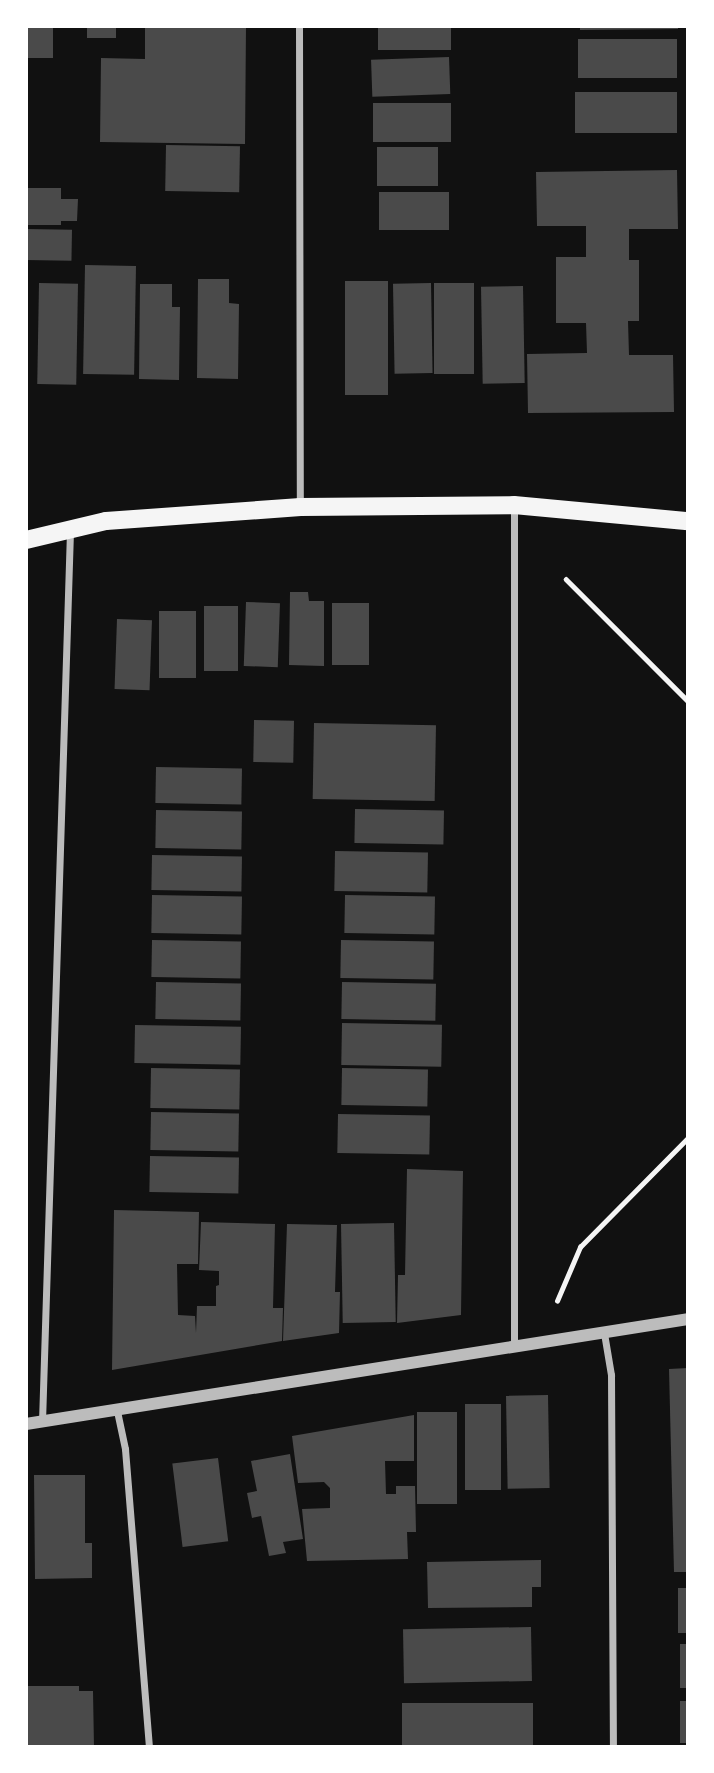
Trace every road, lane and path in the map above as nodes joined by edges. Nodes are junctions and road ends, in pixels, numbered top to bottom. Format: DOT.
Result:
graph roads {
  1 [pos="299,26"];
  2 [pos="514,505"];
  3 [pos="300,508"];
  4 [pos="688,521"];
  5 [pos="70,529"];
  6 [pos="26,540"];
  7 [pos="566,579"];
  8 [pos="688,701"];
  9 [pos="688,1138"];
  10 [pos="557,1301"];
  11 [pos="688,1319"];
  12 [pos="604,1333"];
  13 [pos="514,1349"];
  14 [pos="117,1411"];
  15 [pos="42,1422"];
  16 [pos="26,1424"];
  17 [pos="149,1747"];
  18 [pos="614,1747"];
  1 -- 3 [label="street"];
  2 -- 3 [label="main road"];
  2 -- 4 [label="main road"];
  2 -- 13 [label="street"];
  3 -- 5 [label="main road"];
  5 -- 6 [label="main road"];
  5 -- 15 [label="street"];
  7 -- 8 [label="path"];
  9 -- 10 [label="path"];
  11 -- 12 [label="street"];
  12 -- 13 [label="street"];
  12 -- 18 [label="street"];
  13 -- 14 [label="street"];
  14 -- 15 [label="street"];
  14 -- 17 [label="street"];
  15 -- 16 [label="street"];
}
